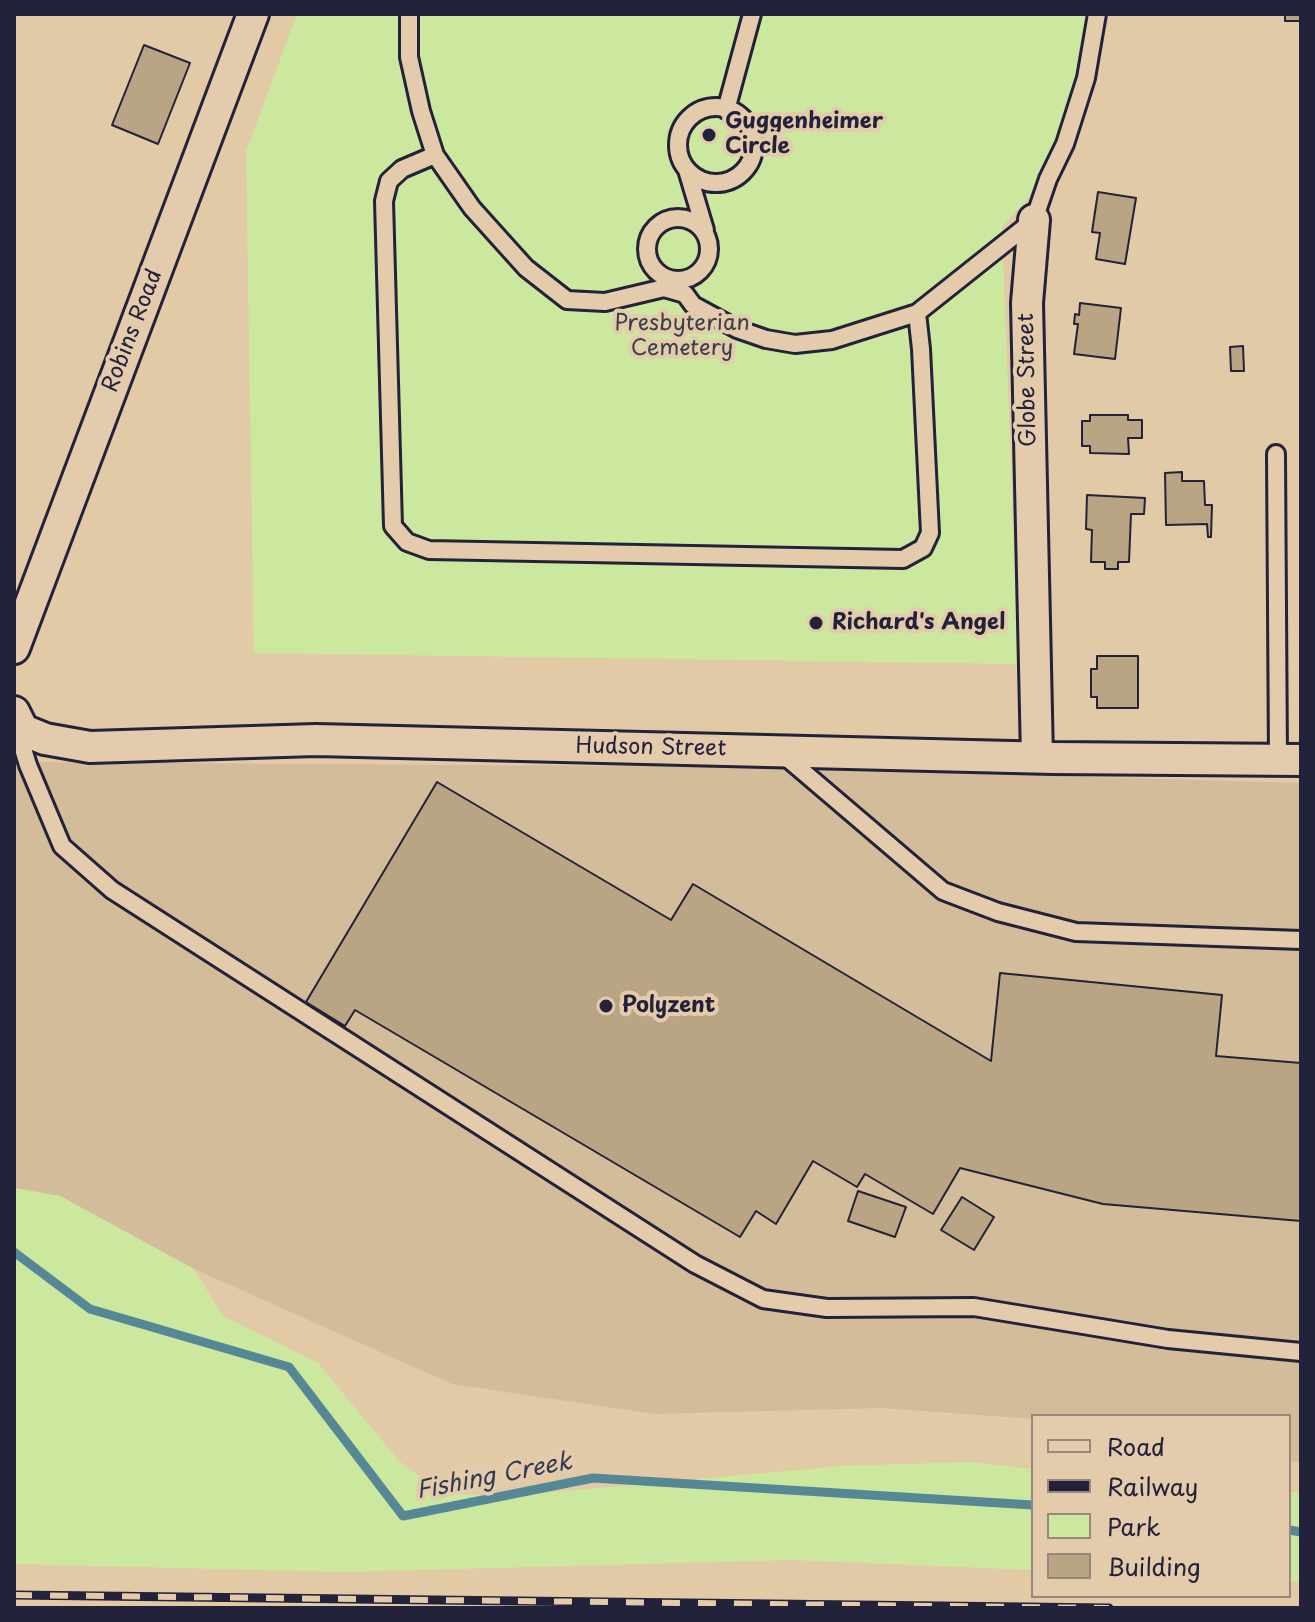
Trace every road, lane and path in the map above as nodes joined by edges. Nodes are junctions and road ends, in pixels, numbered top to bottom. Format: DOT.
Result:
graph roads {
  1 [pos="253,14"];
  2 [pos="409,14"];
  3 [pos="752,14"];
  4 [pos="1097,14"];
  5 [pos="726,110"];
  6 [pos="435,155"];
  7 [pos="687,170"];
  8 [pos="721,183"];
  9 [pos="696,200"];
  10 [pos="1034,220"];
  11 [pos="663,221"];
  12 [pos="708,238"];
  13 [pos="690,277"];
  14 [pos="666,284"];
  15 [pos="917,313"];
  16 [pos="1276,454"];
  17 [pos="14,648"];
  18 [pos="14,715"];
  19 [pos="778,750"];
  20 [pos="1037,757"];
  21 [pos="1289,761"];
  22 [pos="1301,940"];
  23 [pos="1301,1352"];
  1 -- 17 [label="street, Robins Road"];
  2 -- 6 [label="lane"];
  3 -- 5 [label="lane"];
  4 -- 10 [label="lane, Globe Street"];
  5 -- 7 [label="lane"];
  5 -- 8 [label="lane"];
  6 -- 14 [label="lane"];
  6 -- 15 [label="lane"];
  7 -- 8 [label="lane"];
  7 -- 9 [label="lane"];
  8 -- 9 [label="lane"];
  9 -- 11 [label="lane"];
  9 -- 12 [label="lane"];
  10 -- 15 [label="lane"];
  10 -- 20 [label="street, Globe Street"];
  11 -- 12 [label="lane"];
  11 -- 14 [label="lane"];
  12 -- 13 [label="lane"];
  13 -- 14 [label="lane"];
  13 -- 14 [label="lane"];
  14 -- 15 [label="lane"];
  16 -- 21 [label="lane"];
  18 -- 19 [label="street, Hudson Street"];
  18 -- 23 [label="lane"];
  19 -- 20 [label="street, Hudson Street"];
  19 -- 22 [label="lane"];
  20 -- 21 [label="street, Hudson Street"];
}
